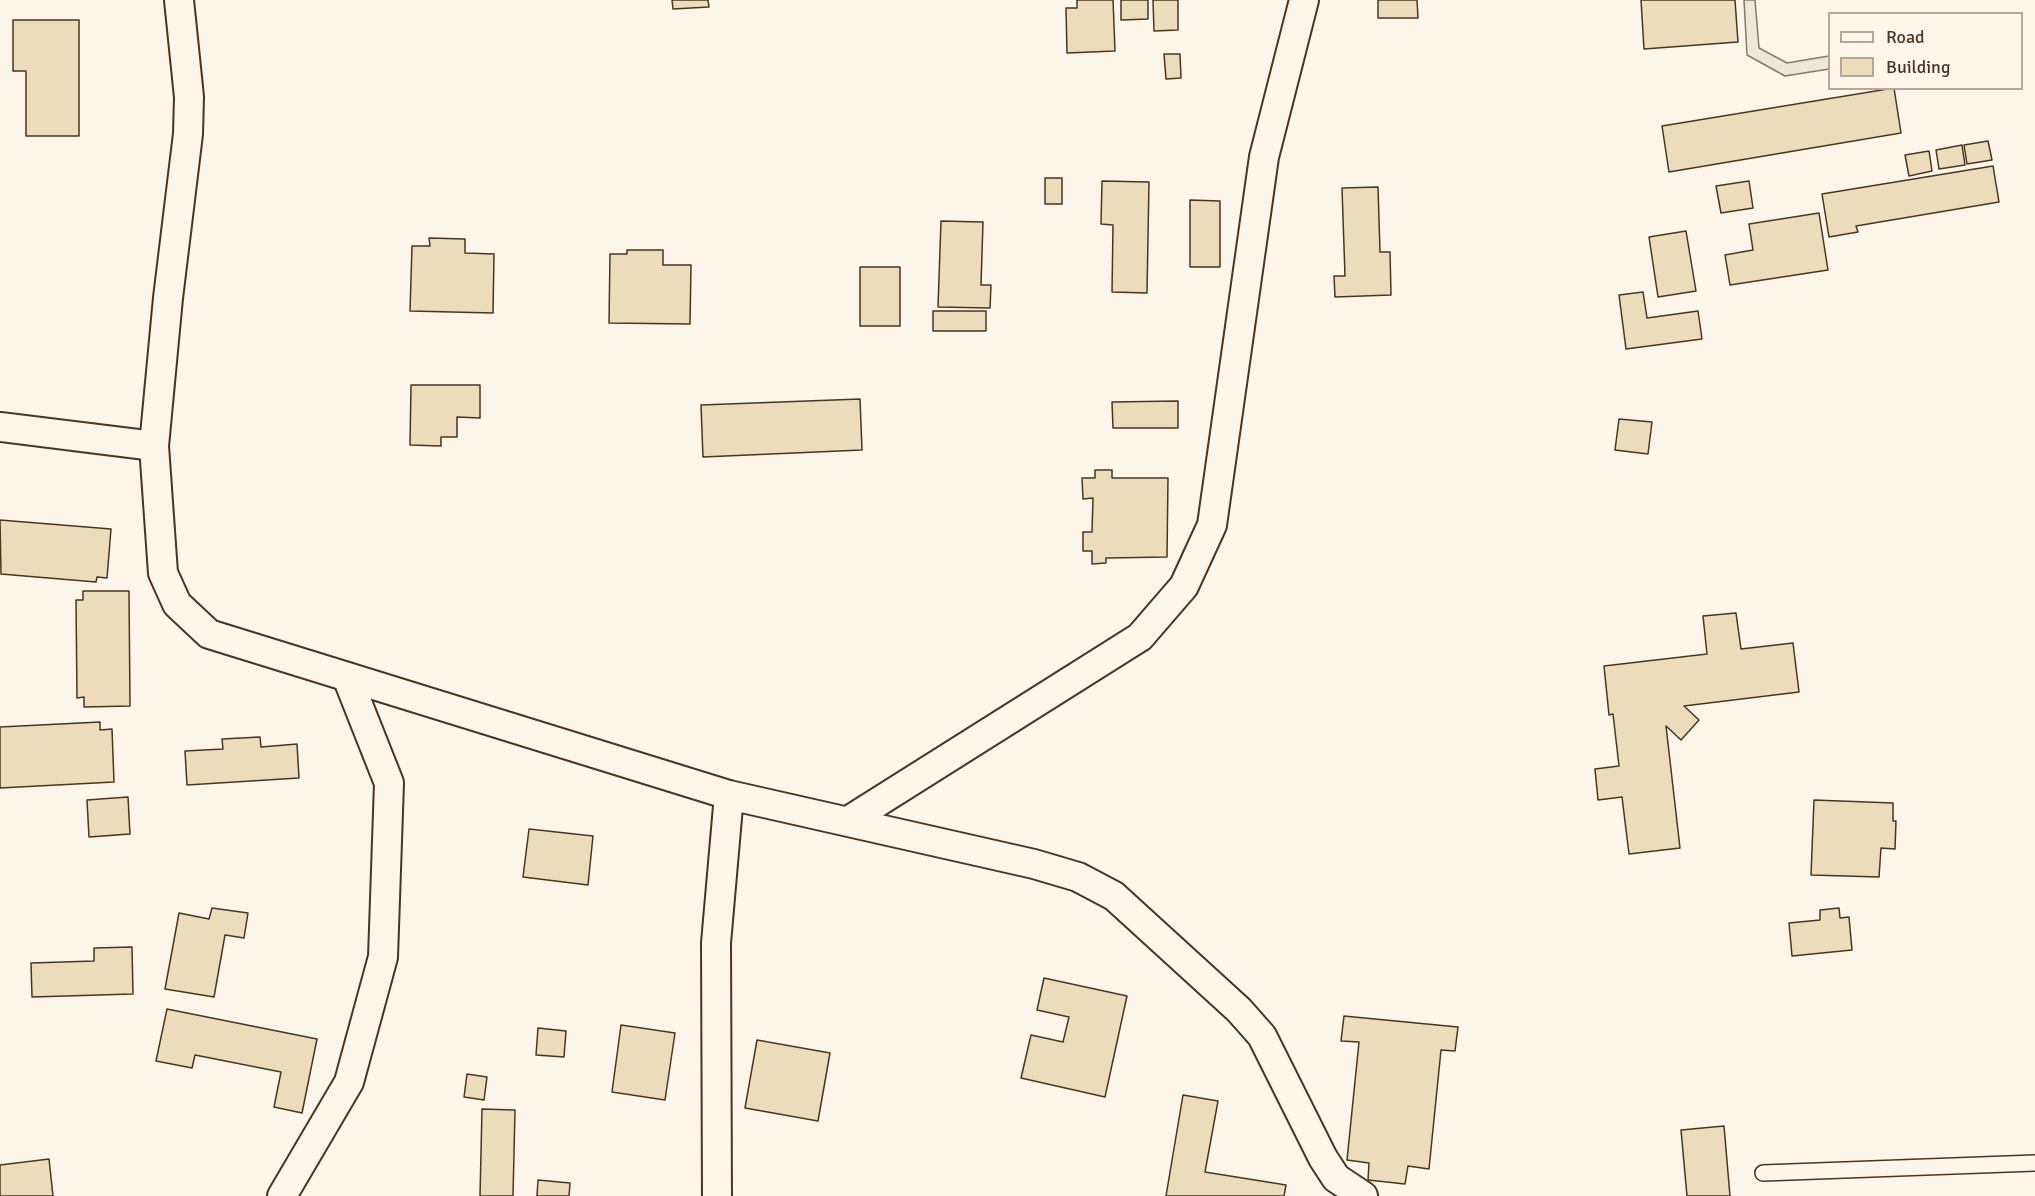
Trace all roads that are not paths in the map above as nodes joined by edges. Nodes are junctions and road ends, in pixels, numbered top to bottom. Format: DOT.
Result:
graph roads {
  1 [pos="179,0"];
  2 [pos="1304,0"];
  3 [pos="0,427"];
  4 [pos="154,446"];
  5 [pos="347,677"];
  6 [pos="729,795"];
  7 [pos="848,821"];
  8 [pos="2035,1162"];
  9 [pos="1763,1173"];
  10 [pos="282,1196"];
  11 [pos="717,1196"];
  12 [pos="1363,1196"];
  1 -- 4 [label="street"];
  2 -- 7 [label="street"];
  3 -- 4 [label="street"];
  4 -- 5 [label="street"];
  5 -- 6 [label="street"];
  5 -- 10 [label="street"];
  6 -- 7 [label="street"];
  6 -- 11 [label="street"];
  7 -- 12 [label="street"];
  8 -- 9 [label="lane"];
}
